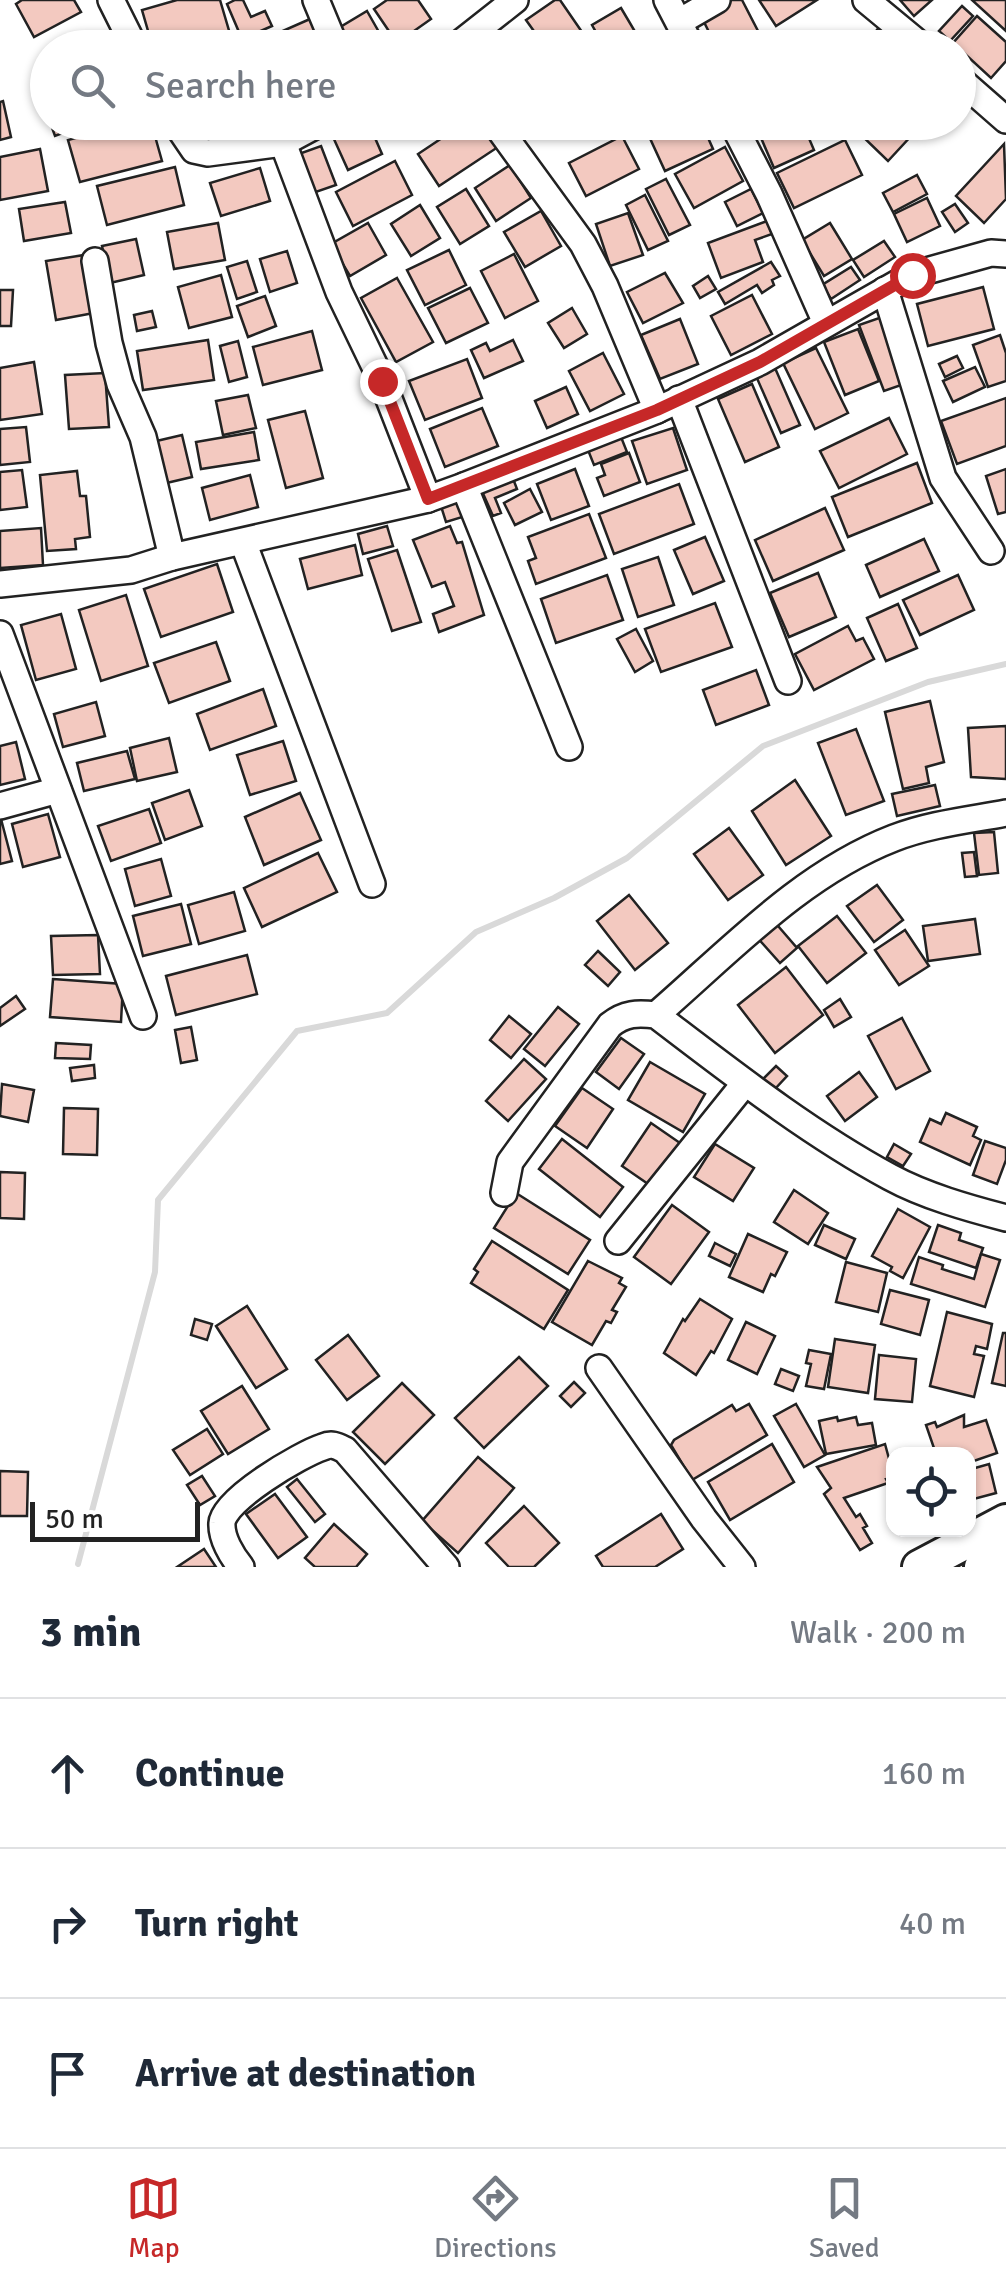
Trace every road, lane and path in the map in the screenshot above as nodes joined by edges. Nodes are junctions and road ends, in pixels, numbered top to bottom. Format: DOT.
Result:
graph roads {
  1 [pos="111,0"];
  2 [pos="316,0"];
  3 [pos="515,0"];
  4 [pos="717,0"];
  5 [pos="866,0"];
  6 [pos="673,11"];
  7 [pos="127,30"];
  8 [pos="328,30"];
  9 [pos="477,30"];
  10 [pos="902,30"];
  11 [pos="976,93"];
  12 [pos="1005,116"];
  13 [pos="187,140"];
  14 [pos="289,140"];
  15 [pos="507,140"];
  16 [pos="742,140"];
  17 [pos="283,143"];
  18 [pos="1006,254"];
  19 [pos="95,261"];
  20 [pos="885,290"];
  21 [pos="826,324"];
  22 [pos="668,405"];
  23 [pos="464,486"];
  24 [pos="428,499"];
  25 [pos="243,542"];
  26 [pos="991,550"];
  27 [pos="172,556"];
  28 [pos="0,584"];
  29 [pos="0,634"];
  30 [pos="788,681"];
  31 [pos="569,747"];
  32 [pos="58,790"];
  33 [pos="0,806"];
  34 [pos="1006,813"];
  35 [pos="372,884"];
  36 [pos="656,1015"];
  37 [pos="143,1016"];
  38 [pos="745,1083"];
  39 [pos="504,1192"];
  40 [pos="1006,1218"];
  41 [pos="618,1241"];
  42 [pos="598,1368"];
  43 [pos="1006,1521"];
  44 [pos="1006,1554"];
  45 [pos="240,1567"];
  46 [pos="446,1567"];
  47 [pos="742,1567"];
  48 [pos="919,1567"];
  49 [pos="981,1567"];
  1 -- 7 [label="street"];
  2 -- 8 [label="street"];
  3 -- 9 [label="street"];
  4 -- 6 [label="street"];
  5 -- 10 [label="street"];
  11 -- 12 [label="street"];
  13 -- 17 [label="street"];
  14 -- 17 [label="street"];
  15 -- 22 [label="street"];
  16 -- 21 [label="street"];
  17 -- 24 [label="street"];
  18 -- 20 [label="street"];
  19 -- 27 [label="street"];
  20 -- 21 [label="street"];
  20 -- 26 [label="street"];
  21 -- 22 [label="street"];
  22 -- 23 [label="street"];
  22 -- 30 [label="street"];
  23 -- 24 [label="street"];
  23 -- 31 [label="street"];
  24 -- 25 [label="street"];
  25 -- 27 [label="street"];
  25 -- 35 [label="street"];
  27 -- 28 [label="street"];
  29 -- 32 [label="street"];
  32 -- 33 [label="street"];
  32 -- 37 [label="street"];
  34 -- 36 [label="street"];
  36 -- 38 [label="street"];
  36 -- 39 [label="street"];
  38 -- 40 [label="street"];
  38 -- 41 [label="street"];
  42 -- 47 [label="street"];
  43 -- 48 [label="main road"];
  44 -- 49 [label="main road"];
  45 -- 46 [label="street"];
}
